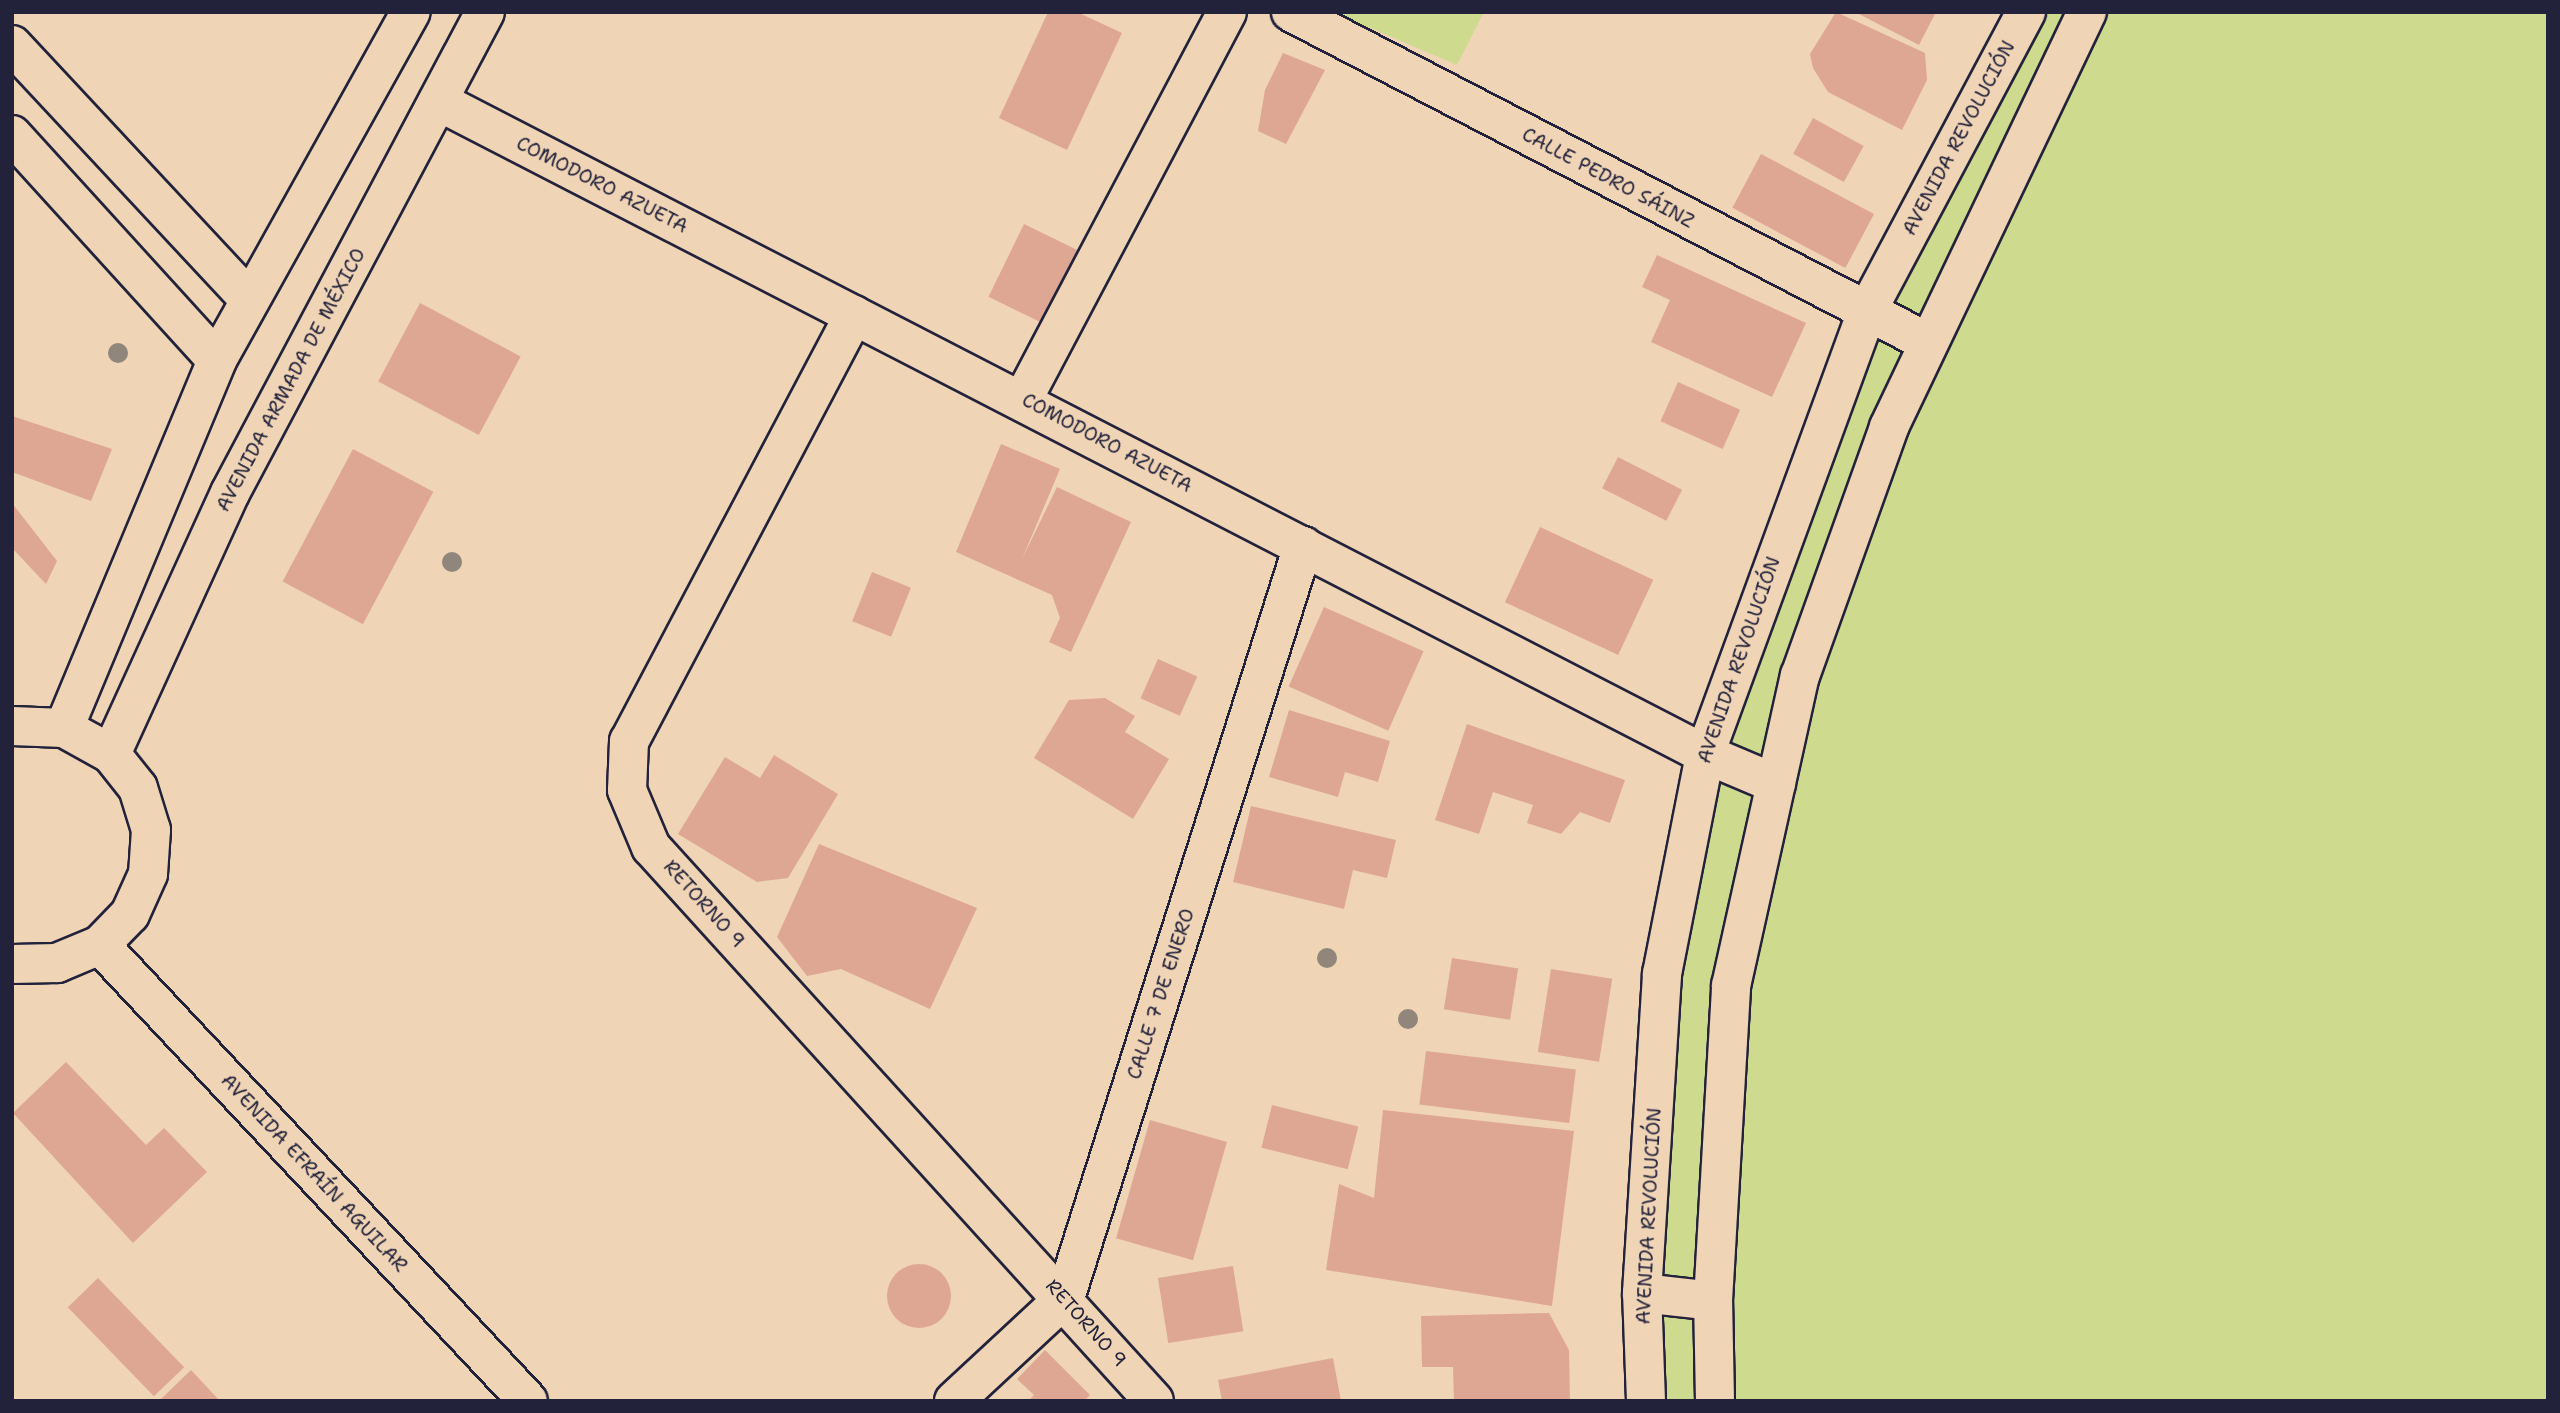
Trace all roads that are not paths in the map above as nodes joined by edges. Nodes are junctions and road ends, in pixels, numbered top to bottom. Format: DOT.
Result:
graph roads {
  1 [pos="411,12"];
  2 [pos="485,12"];
  3 [pos="1227,12"];
  4 [pos="1291,12"];
  5 [pos="2026,12"];
  6 [pos="2087,12"];
  7 [pos="12,45"];
  8 [pos="439,101"];
  9 [pos="12,135"];
  10 [pos="248,298"];
  11 [pos="1866,313"];
  12 [pos="854,316"];
  13 [pos="1927,342"];
  14 [pos="217,360"];
  15 [pos="1023,399"];
  16 [pos="1303,546"];
  17 [pos="12,726"];
  18 [pos="64,728"];
  19 [pos="111,754"];
  20 [pos="1705,754"];
  21 [pos="1776,783"];
  22 [pos="100,945"];
  23 [pos="12,964"];
  24 [pos="1642,1293"];
  25 [pos="1065,1298"];
  26 [pos="1713,1301"];
  27 [pos="528,1401"];
  28 [pos="954,1401"];
  29 [pos="1154,1401"];
  30 [pos="1646,1401"];
  31 [pos="1715,1401"];
  1 -- 10 [label="street"];
  2 -- 8 [label="street, AVENIDA ARMADA DE MÉXICO"];
  3 -- 15 [label="street"];
  4 -- 11 [label="street, CALLE PEDRO SÁINZ"];
  5 -- 11 [label="street, AVENIDA REVOLUCIÓN"];
  6 -- 13 [label="street"];
  7 -- 10 [label="street"];
  8 -- 12 [label="street, COMODORO AZUETA"];
  8 -- 19 [label="street, AVENIDA ARMADA DE MÉXICO"];
  9 -- 14 [label="street"];
  10 -- 14 [label="street"];
  11 -- 13 [label="street, CALLE PEDRO SÁINZ"];
  11 -- 20 [label="street, AVENIDA REVOLUCIÓN"];
  12 -- 15 [label="street, COMODORO AZUETA"];
  12 -- 25 [label="street, RETORNO 9"];
  13 -- 21 [label="street"];
  14 -- 18 [label="street"];
  15 -- 16 [label="street, COMODORO AZUETA"];
  16 -- 20 [label="street, COMODORO AZUETA"];
  16 -- 25 [label="street, CALLE 7 DE ENERO"];
  17 -- 18 [label="street"];
  18 -- 19 [label="street"];
  19 -- 22 [label="street"];
  20 -- 21 [label="street, COMODORO AZUETA"];
  20 -- 24 [label="street, AVENIDA REVOLUCIÓN"];
  21 -- 26 [label="street"];
  22 -- 23 [label="street"];
  22 -- 27 [label="street, AVENIDA EFRAÍN AGUILAR"];
  24 -- 26 [label="street"];
  24 -- 30 [label="street, AVENIDA REVOLUCIÓN"];
  25 -- 28 [label="street, CALLE 7 DE ENERO"];
  25 -- 29 [label="street, RETORNO 9"];
  26 -- 31 [label="street"];
}
